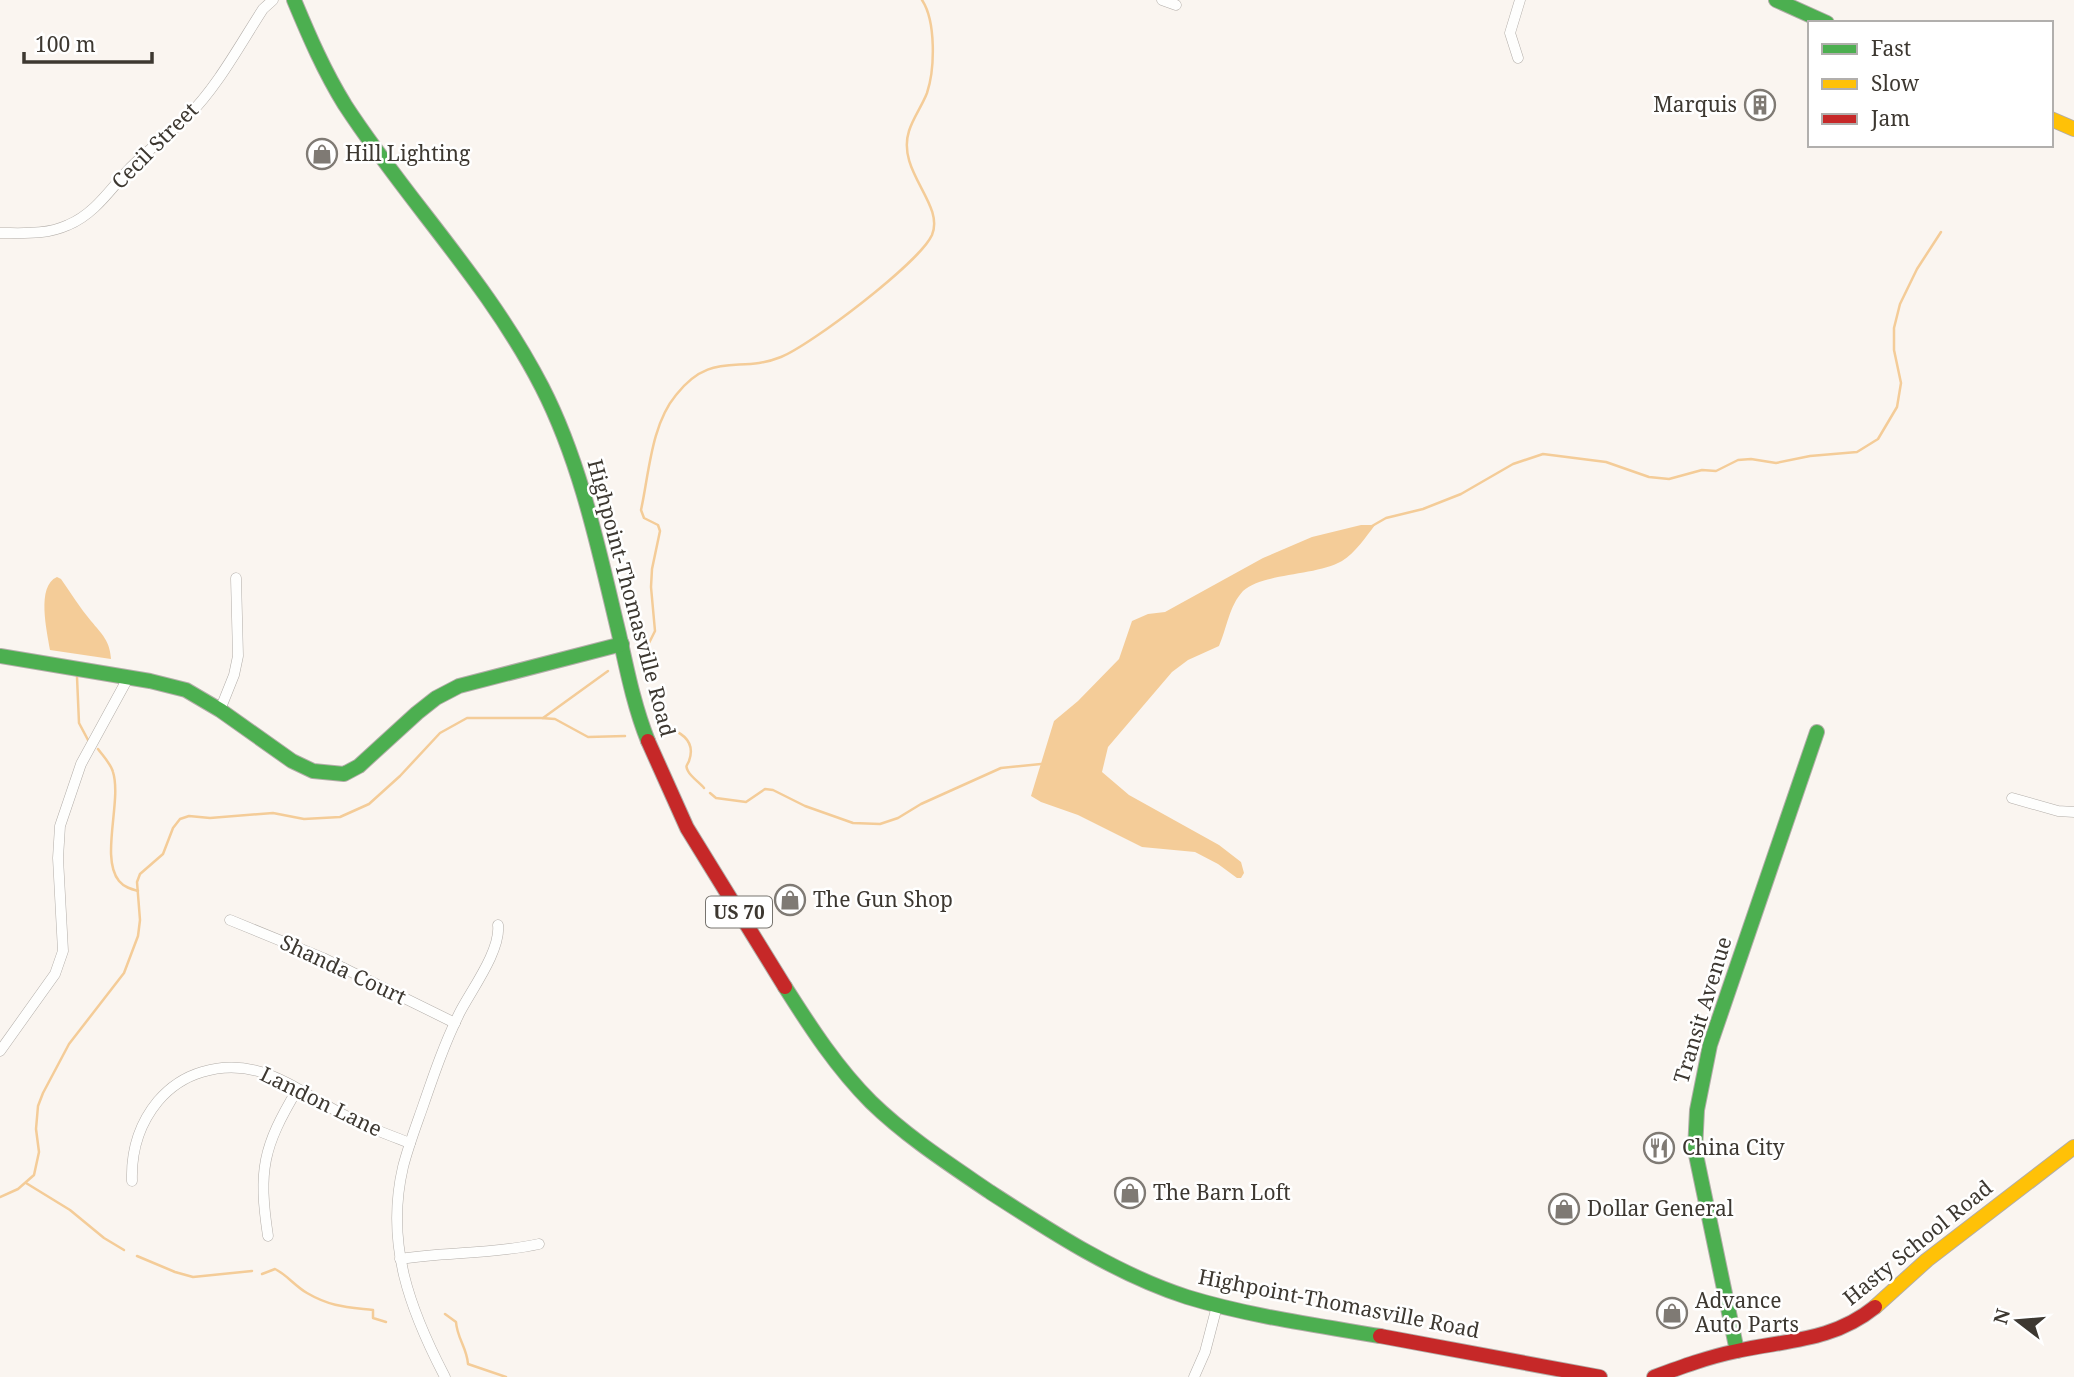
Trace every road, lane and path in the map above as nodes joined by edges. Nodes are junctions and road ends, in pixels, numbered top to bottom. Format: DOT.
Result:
graph roads {
  1 [pos="273,0"];
  2 [pos="294,0"];
  3 [pos="1162,0"];
  4 [pos="1520,0"];
  5 [pos="1776,0"];
  6 [pos="1176,5"];
  7 [pos="1823,21"];
  8 [pos="1518,58"];
  9 [pos="2053,121"];
  10 [pos="2074,129"];
  11 [pos="0,233"];
  12 [pos="236,578"];
  13 [pos="622,644"];
  14 [pos="0,656"];
  15 [pos="128,678"];
  16 [pos="220,710"];
  17 [pos="1817,732"];
  18 [pos="2012,798"];
  19 [pos="2074,813"];
  20 [pos="230,920"];
  21 [pos="498,925"];
  22 [pos="455,1023"];
  23 [pos="0,1051"];
  24 [pos="298,1090"];
  25 [pos="410,1143"];
  26 [pos="2074,1147"];
  27 [pos="132,1181"];
  28 [pos="268,1236"];
  29 [pos="539,1244"];
  30 [pos="400,1259"];
  31 [pos="1217,1306"];
  32 [pos="1737,1350"];
  33 [pos="445,1377"];
  34 [pos="1194,1377"];
  35 [pos="1600,1377"];
  36 [pos="1654,1377"];
  1 -- 11 [label="street, Cecil Street"];
  2 -- 13 [label="main road, Highpoint-Thomasville Road / US 70"];
  3 -- 6 [label="street"];
  4 -- 8 [label="street"];
  5 -- 7 [label="main road"];
  9 -- 10 [label="main road"];
  12 -- 16 [label="street"];
  13 -- 16 [label="main road"];
  13 -- 31 [label="main road, Highpoint-Thomasville Road / US 70"];
  14 -- 15 [label="main road"];
  15 -- 16 [label="main road"];
  15 -- 23 [label="street"];
  17 -- 32 [label="main road, Transit Avenue"];
  18 -- 19 [label="street"];
  20 -- 22 [label="street, Shanda Court"];
  21 -- 22 [label="street"];
  22 -- 25 [label="street"];
  24 -- 25 [label="street, Landon Lane"];
  24 -- 27 [label="street, Landon Lane"];
  24 -- 28 [label="street"];
  25 -- 30 [label="street"];
  26 -- 32 [label="main road, Hasty School Road"];
  29 -- 30 [label="street"];
  30 -- 33 [label="street"];
  31 -- 34 [label="street"];
  31 -- 35 [label="main road, Highpoint-Thomasville Road / US 70"];
  32 -- 36 [label="main road, Hasty School Road"];
}
